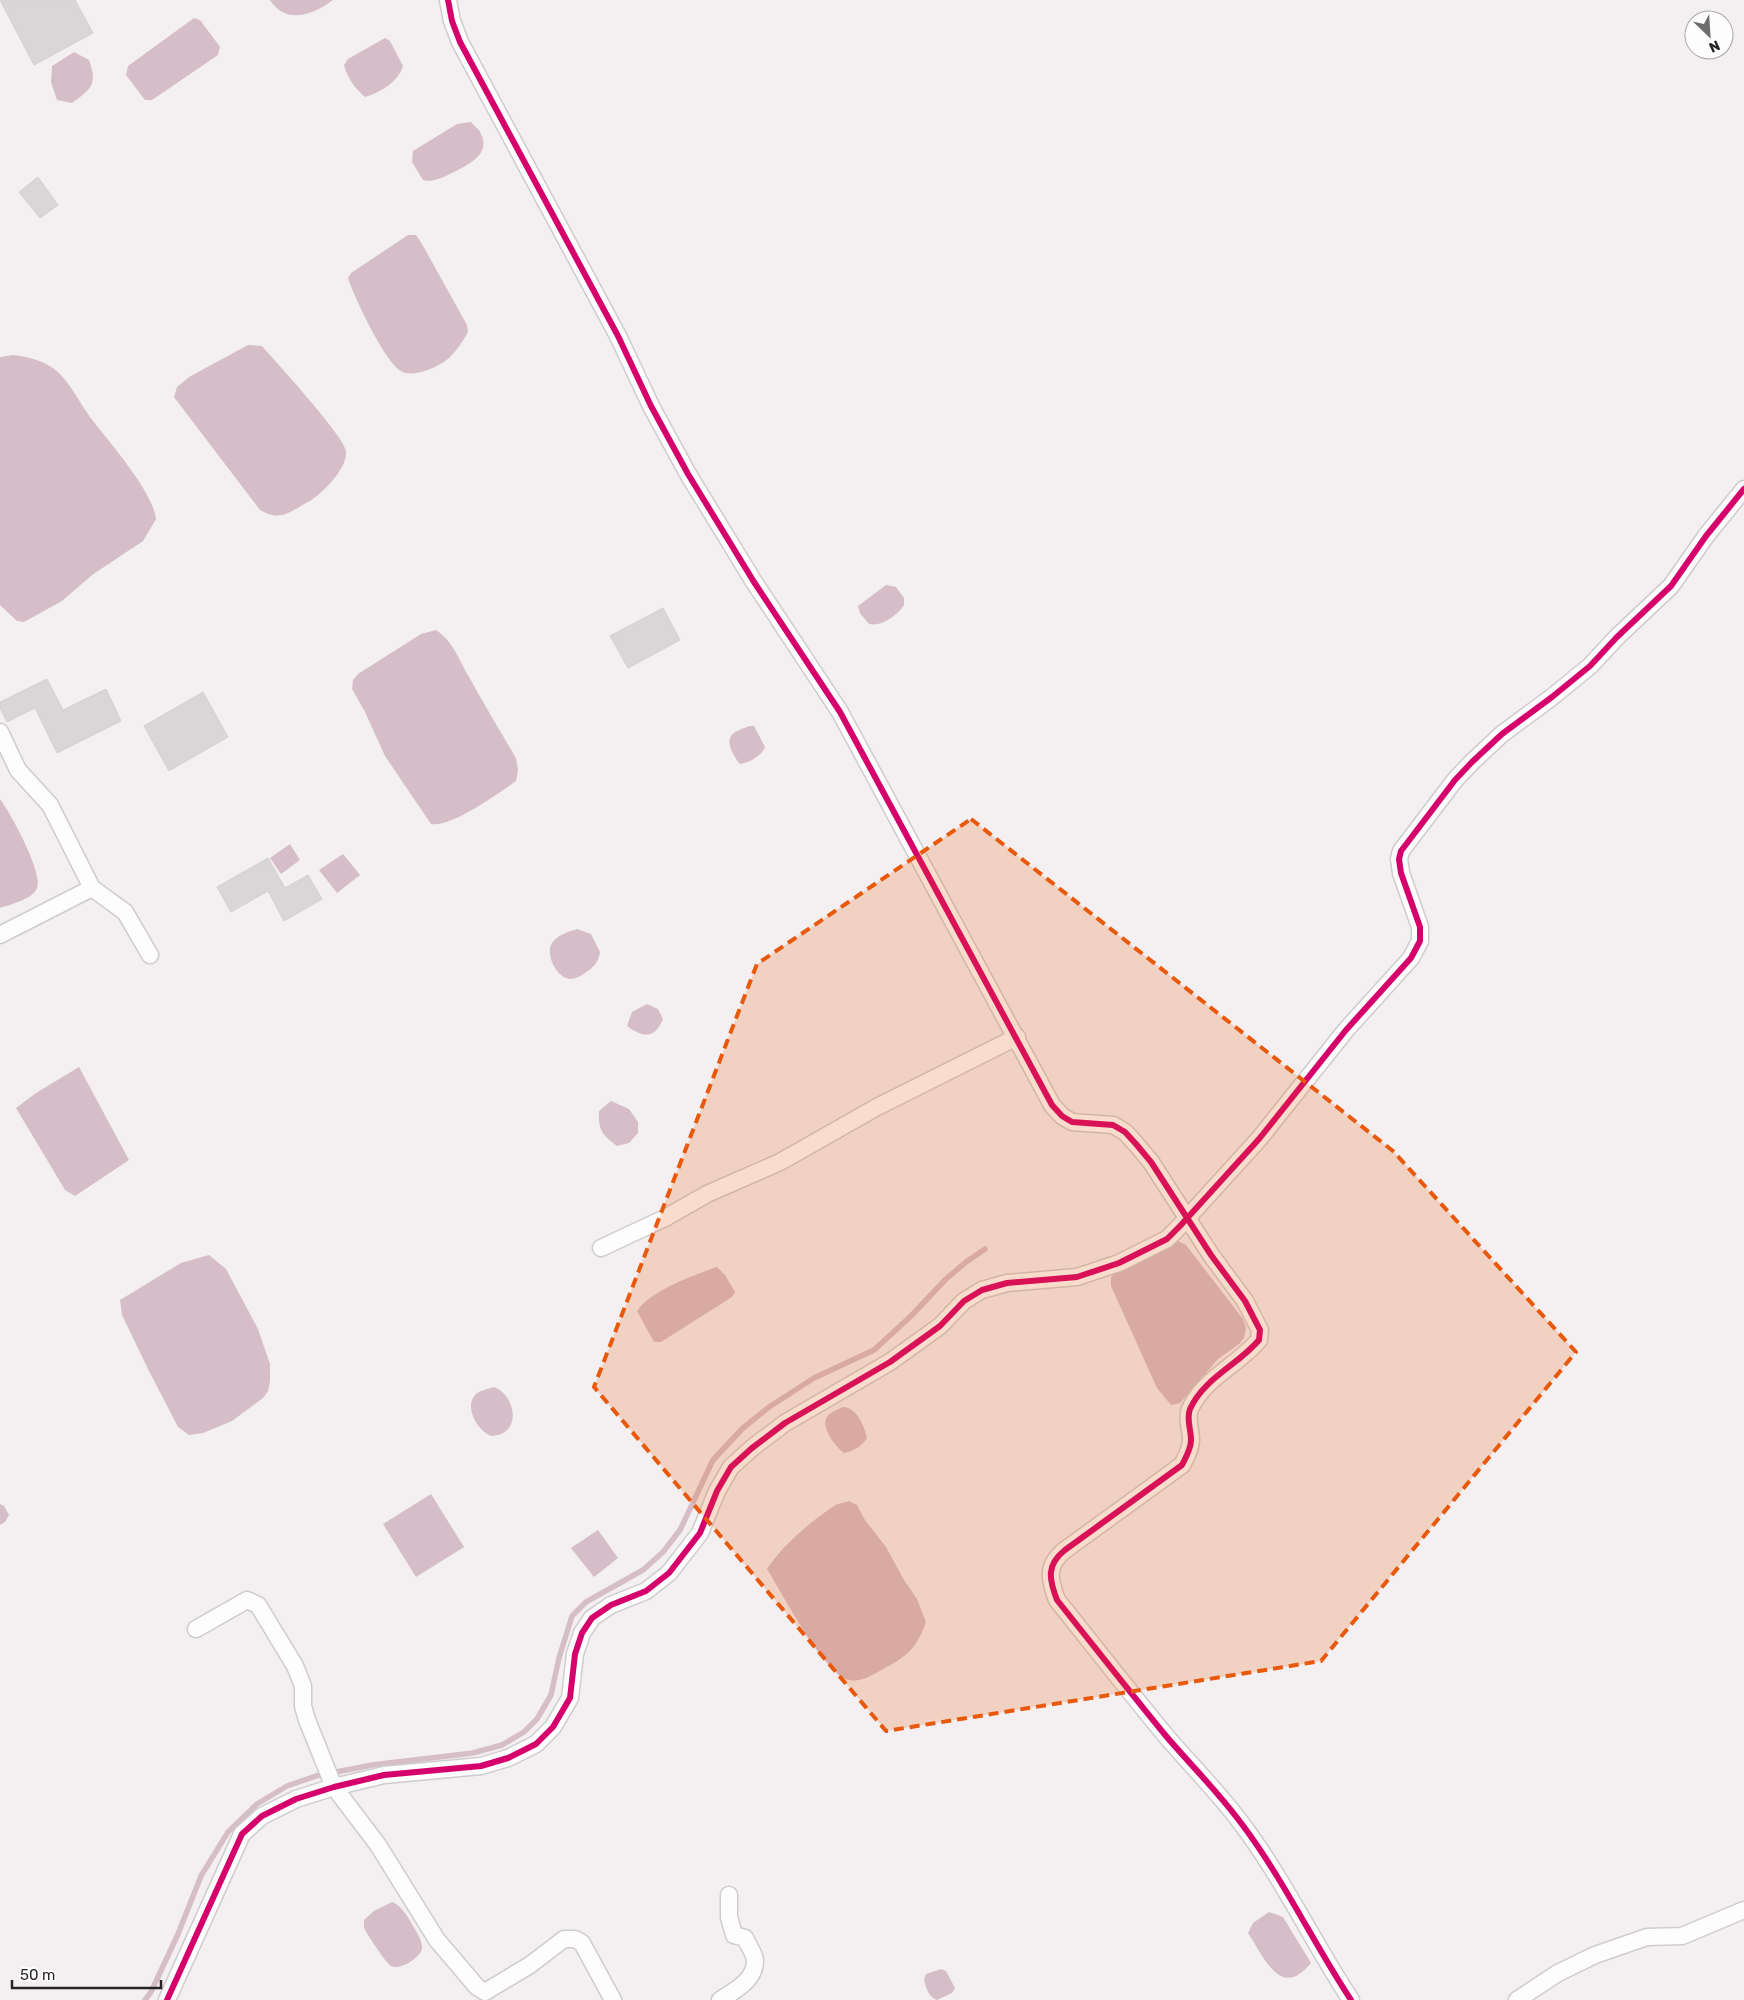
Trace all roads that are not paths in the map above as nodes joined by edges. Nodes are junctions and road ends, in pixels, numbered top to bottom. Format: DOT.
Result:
graph roads {
  1 [pos="448,0"];
  2 [pos="1744,489"];
  3 [pos="0,732"];
  4 [pos="92,888"];
  5 [pos="0,935"];
  6 [pos="150,955"];
  7 [pos="1017,1037"];
  8 [pos="1187,1219"];
  9 [pos="601,1248"];
  10 [pos="196,1629"];
  11 [pos="334,1786"];
  12 [pos="729,1895"];
  13 [pos="1744,1910"];
  14 [pos="167,2000"];
  15 [pos="613,2000"];
  16 [pos="720,2000"];
  17 [pos="1351,2000"];
  18 [pos="1517,2000"];
  1 -- 7 [label="street"];
  2 -- 8 [label="street"];
  3 -- 4 [label="street"];
  4 -- 5 [label="street"];
  4 -- 6 [label="street"];
  7 -- 8 [label="street"];
  7 -- 9 [label="street"];
  8 -- 11 [label="street"];
  8 -- 17 [label="street"];
  10 -- 11 [label="street"];
  11 -- 14 [label="street"];
  11 -- 15 [label="street"];
  12 -- 16 [label="street"];
  13 -- 18 [label="street"];
}
